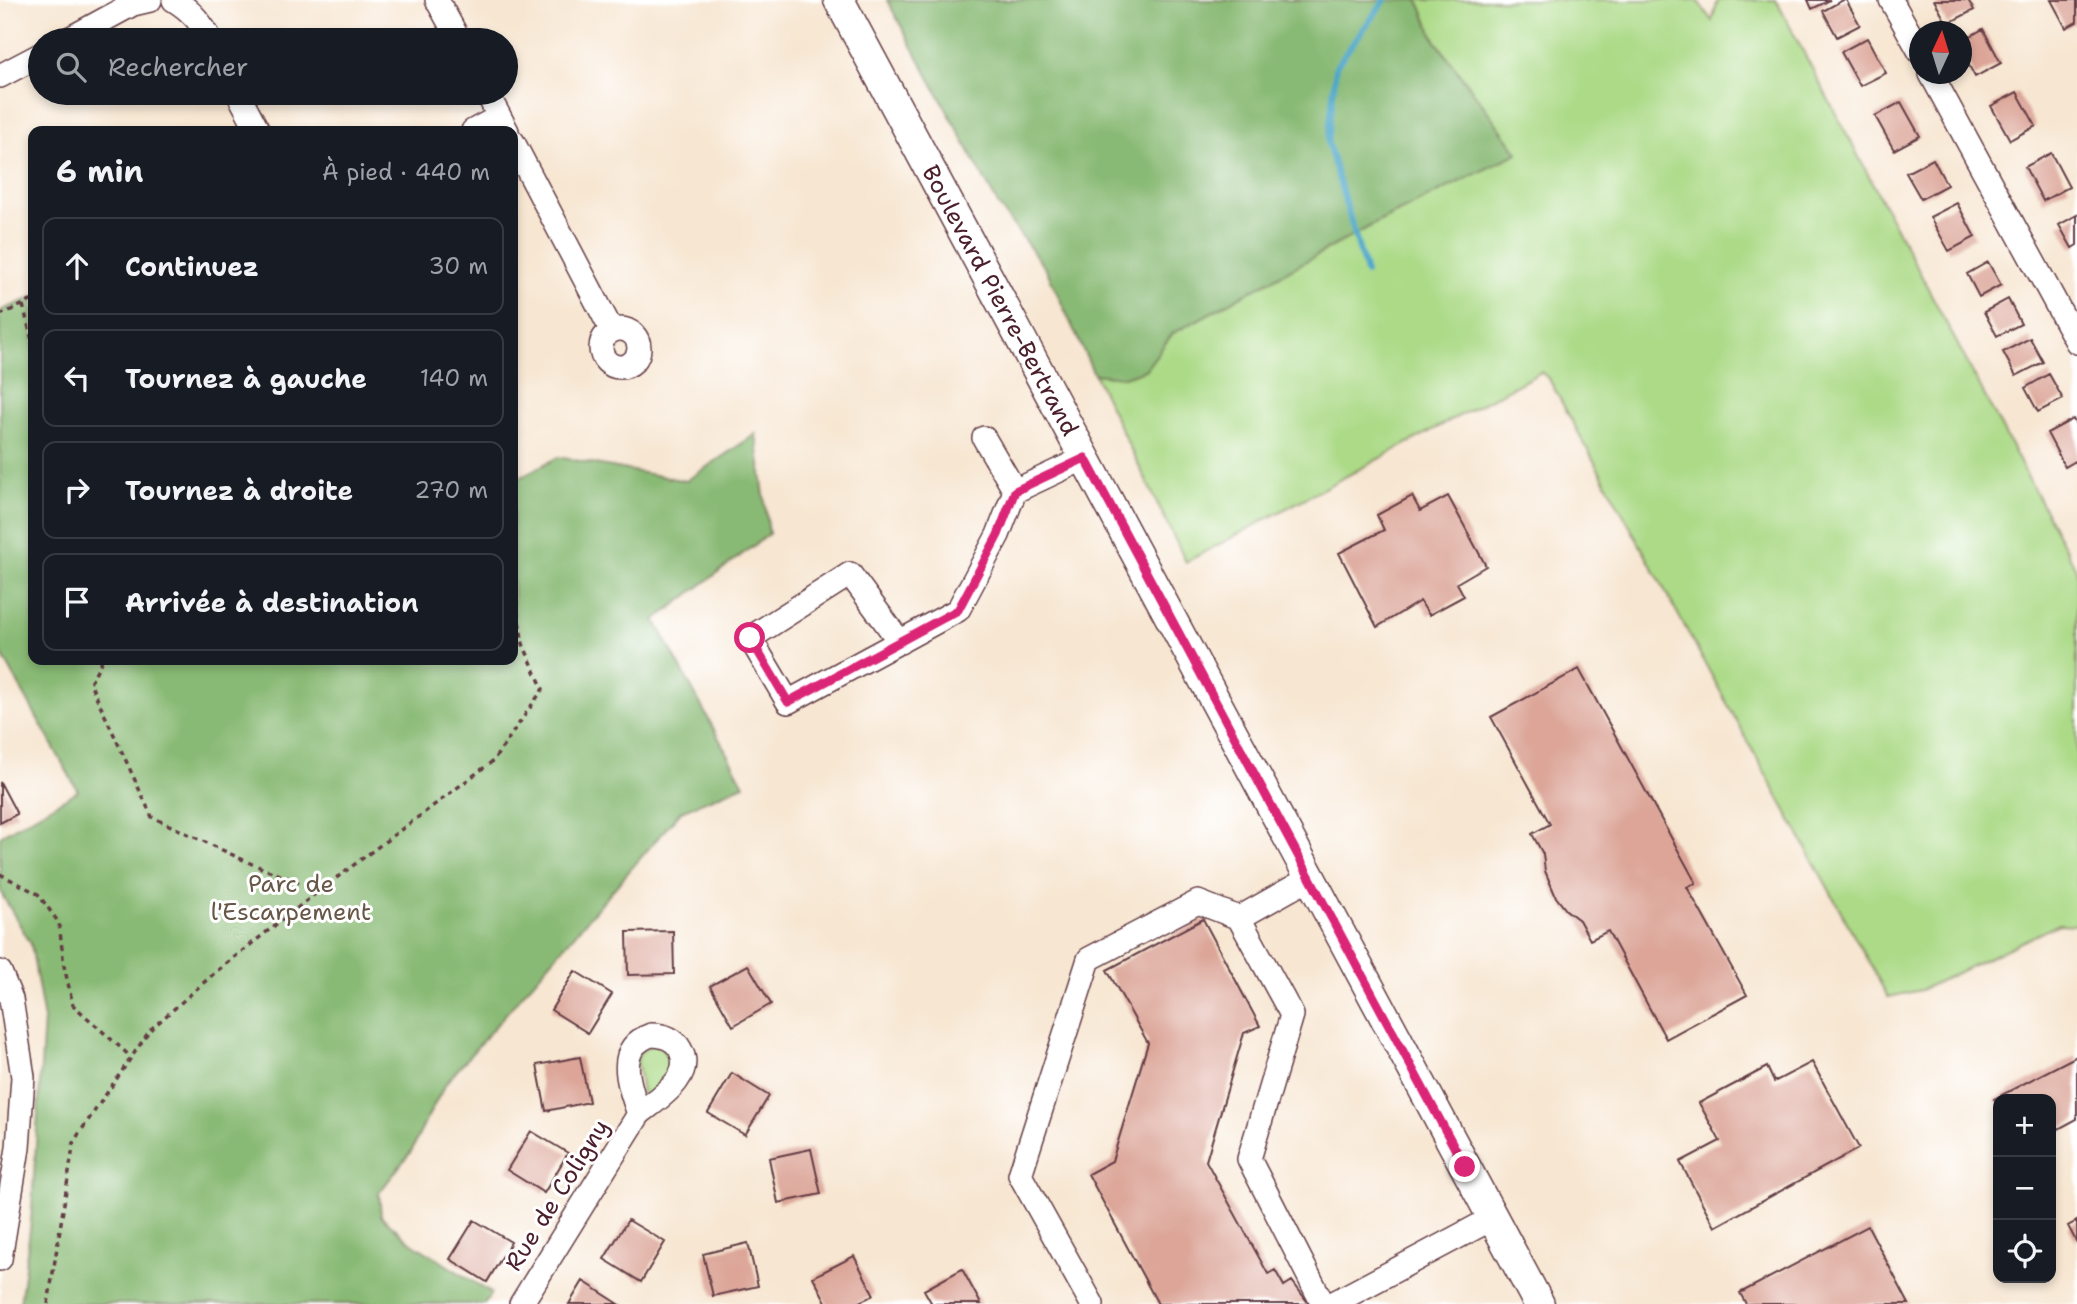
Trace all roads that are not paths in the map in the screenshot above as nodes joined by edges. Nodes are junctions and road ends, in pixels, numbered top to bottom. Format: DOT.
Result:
graph roads {
  1 [pos="150,0"];
  2 [pos="174,0"];
  3 [pos="437,0"];
  4 [pos="839,0"];
  5 [pos="1891,0"];
  6 [pos="89,28"];
  7 [pos="204,28"];
  8 [pos="452,28"];
  9 [pos="1909,32"];
  10 [pos="28,61"];
  11 [pos="0,76"];
  12 [pos="1936,84"];
  13 [pos="244,105"];
  14 [pos="493,105"];
  15 [pos="503,124"];
  16 [pos="255,126"];
  17 [pos="518,152"];
  18 [pos="612,331"];
  19 [pos="2077,342"];
  20 [pos="984,438"];
  21 [pos="1085,458"];
  22 [pos="1015,491"];
  23 [pos="900,642"];
  24 [pos="1310,878"];
  25 [pos="1239,918"];
  26 [pos="0,972"];
  27 [pos="639,1114"];
  28 [pos="1493,1218"];
  29 [pos="0,1259"];
  30 [pos="521,1304"];
  31 [pos="1092,1304"];
  32 [pos="1323,1304"];
  33 [pos="1332,1304"];
  34 [pos="1539,1304"];
  1 -- 6 [label="street"];
  2 -- 7 [label="street"];
  3 -- 8 [label="street"];
  4 -- 21 [label="main road, Boulevard Pierre-Bertrand"];
  5 -- 9 [label="street"];
  10 -- 11 [label="street"];
  12 -- 19 [label="street"];
  13 -- 16 [label="street"];
  14 -- 15 [label="street"];
  17 -- 18 [label="street"];
  20 -- 22 [label="street"];
  21 -- 22 [label="street"];
  21 -- 24 [label="main road, Boulevard Pierre-Bertrand"];
  22 -- 23 [label="street"];
  23 -- 23 [label="street"];
  24 -- 25 [label="street"];
  24 -- 28 [label="main road, Boulevard Pierre-Bertrand"];
  25 -- 31 [label="street"];
  25 -- 32 [label="street"];
  26 -- 29 [label="street"];
  27 -- 30 [label="street, Rue de Coligny"];
  28 -- 33 [label="street"];
  28 -- 34 [label="main road, Boulevard Pierre-Bertrand"];
}
